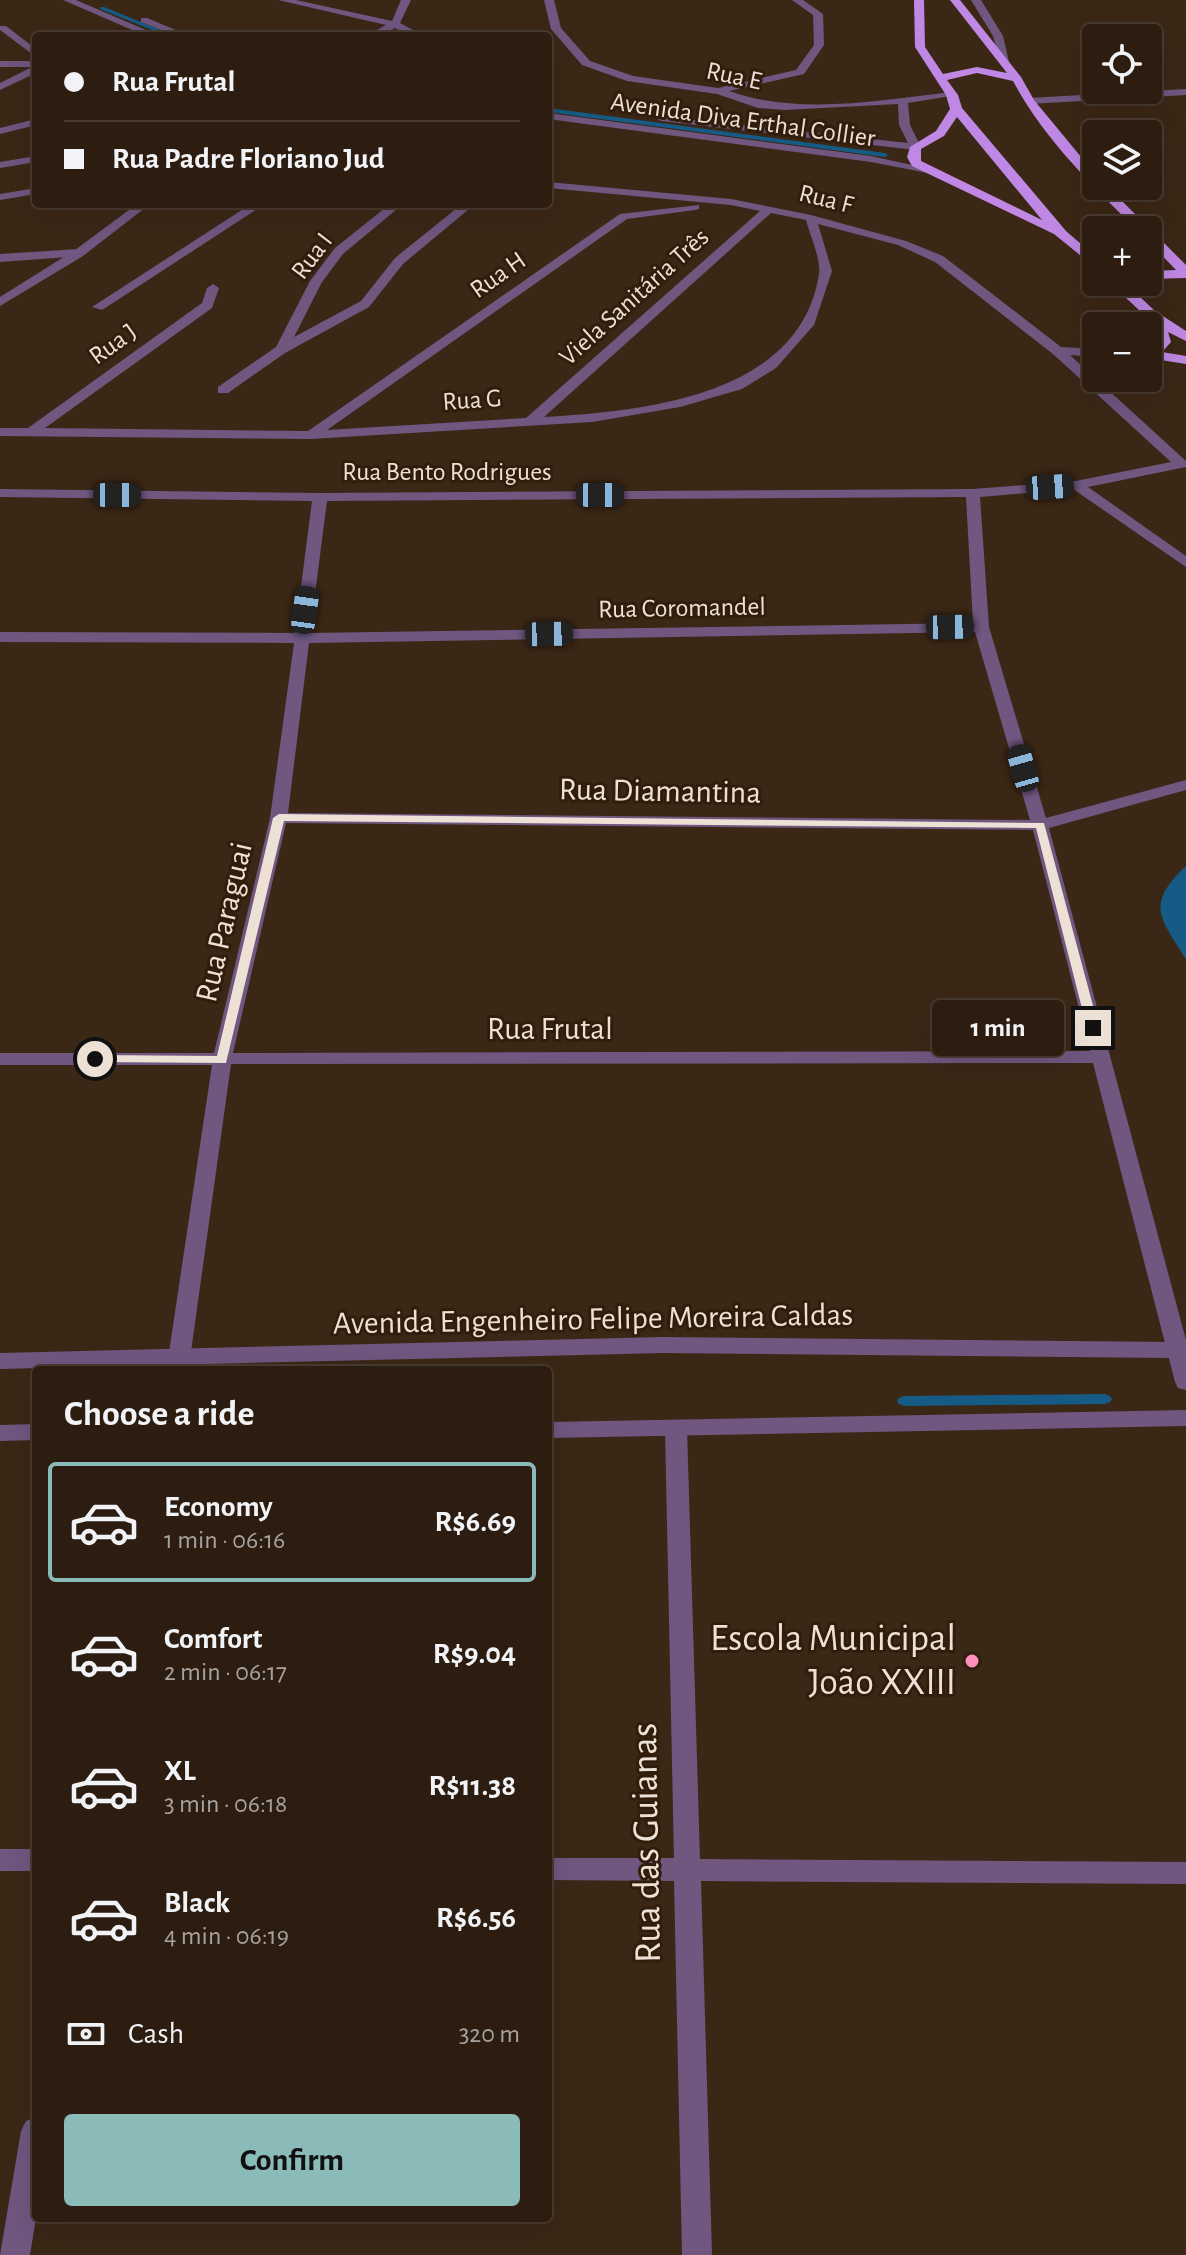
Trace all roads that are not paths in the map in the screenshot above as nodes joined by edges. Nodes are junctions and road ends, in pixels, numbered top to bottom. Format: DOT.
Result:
graph roads {
  1 [pos="68,0"];
  2 [pos="99,0"];
  3 [pos="283,0"];
  4 [pos="406,0"];
  5 [pos="549,0"];
  6 [pos="797,0"];
  7 [pos="919,0"];
  8 [pos="955,0"];
  9 [pos="976,0"];
  10 [pos="397,25"];
  11 [pos="3,28"];
  12 [pos="145,32"];
  13 [pos="175,32"];
  14 [pos="380,32"];
  15 [pos="411,32"];
  16 [pos="32,51"];
  17 [pos="0,64"];
  18 [pos="1006,64"];
  19 [pos="32,66"];
  20 [pos="32,68"];
  21 [pos="939,78"];
  22 [pos="1017,79"];
  23 [pos="0,87"];
  24 [pos="718,91"];
  25 [pos="1186,92"];
  26 [pos="952,95"];
  27 [pos="903,101"];
  28 [pos="1029,101"];
  29 [pos="552,105"];
  30 [pos="956,109"];
  31 [pos="552,117"];
  32 [pos="32,123"];
  33 [pos="0,131"];
  34 [pos="916,147"];
  35 [pos="32,160"];
  36 [pos="0,165"];
  37 [pos="1082,167"];
  38 [pos="933,171"];
  39 [pos="552,185"];
  40 [pos="32,192"];
  41 [pos="0,197"];
  42 [pos="1114,200"];
  43 [pos="731,202"];
  44 [pos="139,208"];
  45 [pos="253,208"];
  46 [pos="392,208"];
  47 [pos="464,208"];
  48 [pos="768,210"];
  49 [pos="1130,216"];
  50 [pos="811,218"];
  51 [pos="1061,234"];
  52 [pos="1162,248"];
  53 [pos="1082,252"];
  54 [pos="79,253"];
  55 [pos="0,258"];
  56 [pos="1186,273"];
  57 [pos="1162,274"];
  58 [pos="213,288"];
  59 [pos="1131,296"];
  60 [pos="0,302"];
  61 [pos="98,307"];
  62 [pos="1148,312"];
  63 [pos="1162,322"];
  64 [pos="1186,337"];
  65 [pos="280,350"];
  66 [pos="1058,351"];
  67 [pos="1082,352"];
  68 [pos="1162,357"];
  69 [pos="1186,360"];
  70 [pos="223,390"];
  71 [pos="531,421"];
  72 [pos="33,431"];
  73 [pos="0,432"];
  74 [pos="311,435"];
  75 [pos="1181,464"];
  76 [pos="1076,485"];
  77 [pos="0,493"];
  78 [pos="973,493"];
  79 [pos="320,497"];
  80 [pos="1186,563"];
  81 [pos="981,627"];
  82 [pos="0,637"];
  83 [pos="302,638"];
  84 [pos="1186,785"];
  85 [pos="279,818"];
  86 [pos="1040,825"];
  87 [pos="1101,1057"];
  88 [pos="0,1059"];
  89 [pos="222,1060"];
  90 [pos="1181,1353"];
  91 [pos="179,1359"];
  92 [pos="0,1361"];
  93 [pos="1186,1382"];
  94 [pos="1186,1418"];
  95 [pos="676,1429"];
  96 [pos="552,1430"];
  97 [pos="32,1432"];
  98 [pos="0,1433"];
  99 [pos="0,1860"];
  100 [pos="32,1860"];
  101 [pos="552,1869"];
  102 [pos="685,1872"];
  103 [pos="1186,1873"];
  104 [pos="32,2155"];
  105 [pos="15,2255"];
  106 [pos="697,2255"];
  1 -- 12 [label="street"];
  2 -- 13 [label="street"];
  3 -- 10 [label="street"];
  4 -- 10 [label="street"];
  5 -- 24 [label="street, Rua E"];
  6 -- 24 [label="street"];
  7 -- 21 [label="highway"];
  8 -- 18 [label="highway"];
  9 -- 18 [label="street"];
  10 -- 14 [label="street"];
  10 -- 15 [label="street"];
  11 -- 16 [label="street"];
  17 -- 19 [label="street"];
  18 -- 22 [label="highway"];
  20 -- 23 [label="street"];
  21 -- 22 [label="highway"];
  21 -- 26 [label="highway"];
  22 -- 28 [label="highway"];
  24 -- 27 [label="street, Rua E"];
  25 -- 28 [label="street"];
  26 -- 27 [label="street, Rua E"];
  26 -- 30 [label="highway"];
  27 -- 34 [label="street"];
  28 -- 37 [label="highway"];
  29 -- 34 [label="street, Avenida Diva Erthal Collier"];
  30 -- 34 [label="highway"];
  30 -- 51 [label="highway"];
  31 -- 38 [label="street, Avenida Diva Erthal Collier"];
  32 -- 33 [label="street"];
  34 -- 38 [label="highway"];
  35 -- 36 [label="street"];
  38 -- 51 [label="highway"];
  39 -- 43 [label="street, Rua F"];
  40 -- 41 [label="street"];
  42 -- 49 [label="highway"];
  43 -- 48 [label="street, Rua F"];
  43 -- 74 [label="street, Rua H"];
  44 -- 54 [label="street"];
  45 -- 61 [label="street"];
  46 -- 65 [label="street, Rua I"];
  47 -- 65 [label="street"];
  48 -- 50 [label="street, Rua F"];
  48 -- 71 [label="street, Viela Sanitária Três"];
  50 -- 66 [label="street, Rua F"];
  50 -- 71 [label="street, Rua G"];
  51 -- 53 [label="highway"];
  52 -- 56 [label="highway"];
  54 -- 55 [label="street"];
  54 -- 60 [label="street"];
  56 -- 57 [label="highway"];
  58 -- 72 [label="street, Rua J"];
  59 -- 62 [label="highway"];
  63 -- 64 [label="highway"];
  65 -- 70 [label="street"];
  66 -- 67 [label="street"];
  66 -- 75 [label="street, Rua F"];
  68 -- 69 [label="highway"];
  71 -- 74 [label="street, Rua G"];
  72 -- 73 [label="street, Rua G"];
  72 -- 74 [label="street, Rua G"];
  75 -- 76 [label="street, Rua Bento Rodrigues"];
  76 -- 78 [label="street, Rua Bento Rodrigues"];
  76 -- 80 [label="street"];
  77 -- 79 [label="street, Rua Bento Rodrigues"];
  78 -- 79 [label="street, Rua Bento Rodrigues"];
  78 -- 81 [label="street"];
  79 -- 83 [label="street, Rua Paraguai"];
  81 -- 83 [label="street, Rua Coromandel"];
  81 -- 86 [label="street"];
  82 -- 83 [label="street, Rua Coromandel"];
  83 -- 85 [label="street, Rua Paraguai"];
  84 -- 86 [label="street, Rua Diamantina"];
  85 -- 86 [label="street, Rua Diamantina"];
  85 -- 89 [label="street, Rua Paraguai"];
  86 -- 87 [label="street"];
  87 -- 89 [label="street, Rua Frutal"];
  87 -- 90 [label="street"];
  88 -- 89 [label="street, Rua Frutal"];
  89 -- 91 [label="street, Rua Paraguai"];
  90 -- 91 [label="street, Avenida Engenheiro Felipe Moreira Caldas"];
  90 -- 93 [label="street"];
  91 -- 92 [label="street, Avenida Engenheiro Felipe Moreira Caldas"];
  94 -- 95 [label="street"];
  95 -- 96 [label="street"];
  95 -- 102 [label="street, Rua das Guianas"];
  97 -- 98 [label="street"];
  99 -- 100 [label="street"];
  101 -- 102 [label="street"];
  102 -- 103 [label="street"];
  102 -- 106 [label="street, Rua das Guianas"];
  104 -- 105 [label="street"];
}
